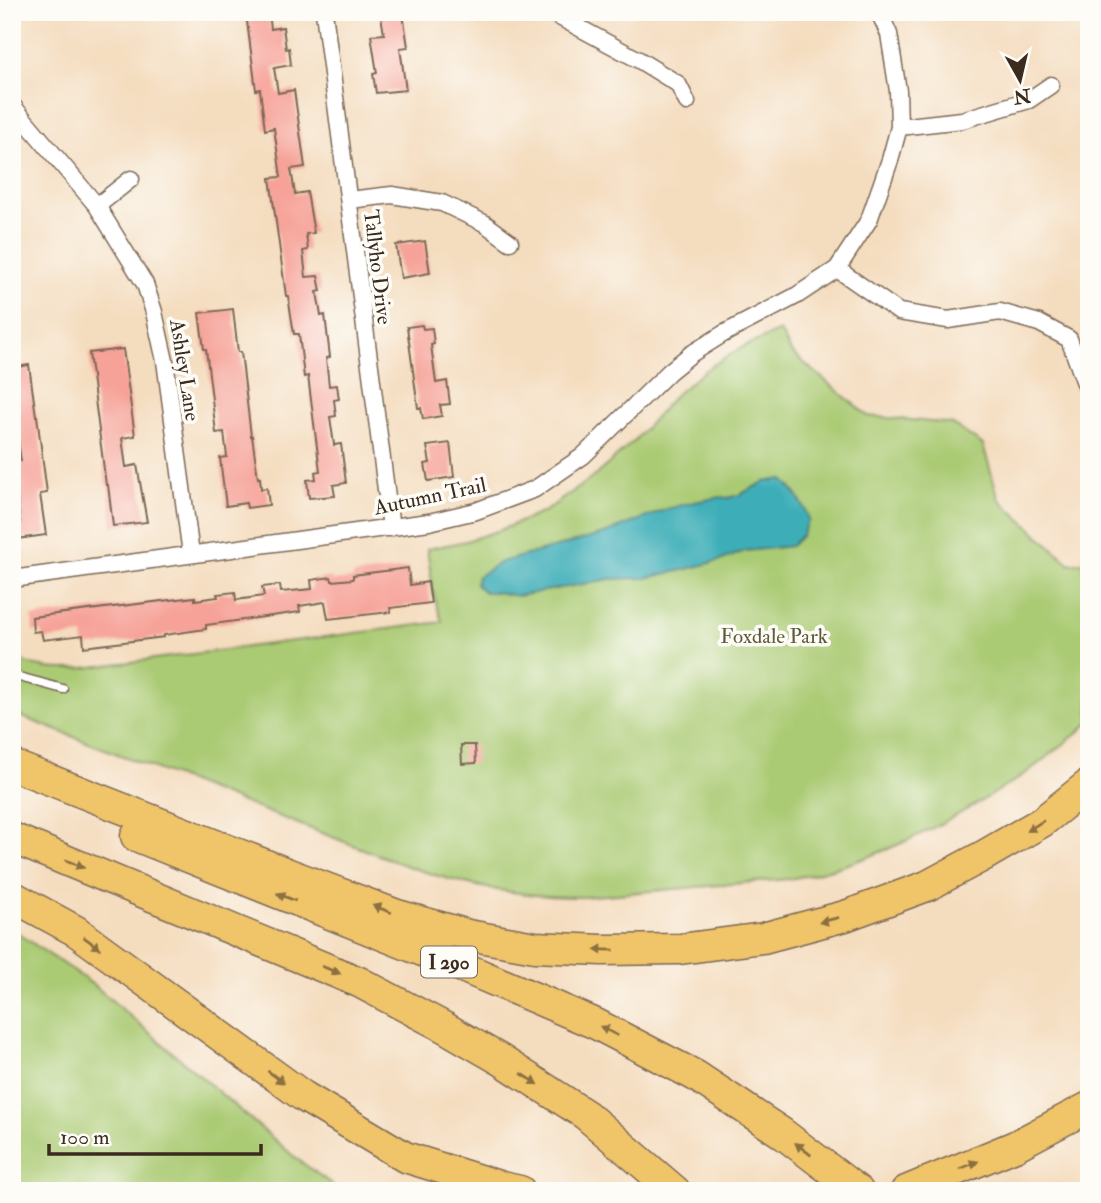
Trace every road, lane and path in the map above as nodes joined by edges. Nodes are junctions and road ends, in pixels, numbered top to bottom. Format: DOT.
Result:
graph roads {
  1 [pos="324,12"];
  2 [pos="550,12"];
  3 [pos="879,12"];
  4 [pos="1051,85"];
  5 [pos="687,102"];
  6 [pos="12,105"];
  7 [pos="899,127"];
  8 [pos="131,180"];
  9 [pos="349,200"];
  10 [pos="97,206"];
  11 [pos="510,242"];
  12 [pos="837,269"];
  13 [pos="1089,394"];
  14 [pos="391,528"];
  15 [pos="191,554"];
  16 [pos="12,579"];
  17 [pos="12,675"];
  18 [pos="62,689"];
  19 [pos="12,765"];
  20 [pos="1089,784"];
  21 [pos="12,786"];
  22 [pos="12,838"];
  23 [pos="12,896"];
  24 [pos="1089,1107"];
  25 [pos="520,1191"];
  26 [pos="675,1191"];
  27 [pos="858,1191"];
  28 [pos="906,1191"];
  1 -- 9 [label="street, Tallyho Drive"];
  2 -- 5 [label="street"];
  3 -- 7 [label="street, Autumn Trail"];
  4 -- 7 [label="street"];
  6 -- 10 [label="street, Ashley Lane"];
  7 -- 12 [label="street, Autumn Trail"];
  8 -- 10 [label="street"];
  9 -- 11 [label="street"];
  9 -- 14 [label="street, Tallyho Drive"];
  10 -- 15 [label="street, Ashley Lane"];
  12 -- 13 [label="street"];
  12 -- 14 [label="street, Autumn Trail"];
  14 -- 15 [label="street, Autumn Trail"];
  15 -- 16 [label="street, Autumn Trail"];
  17 -- 18 [label="lane"];
  20 -- 19 [label="highway, one-way"];
  27 -- 21 [label="highway, I 290, one-way"];
  22 -- 26 [label="highway, one-way"];
  23 -- 25 [label="highway, one-way"];
  28 -- 24 [label="highway, one-way"];
}
